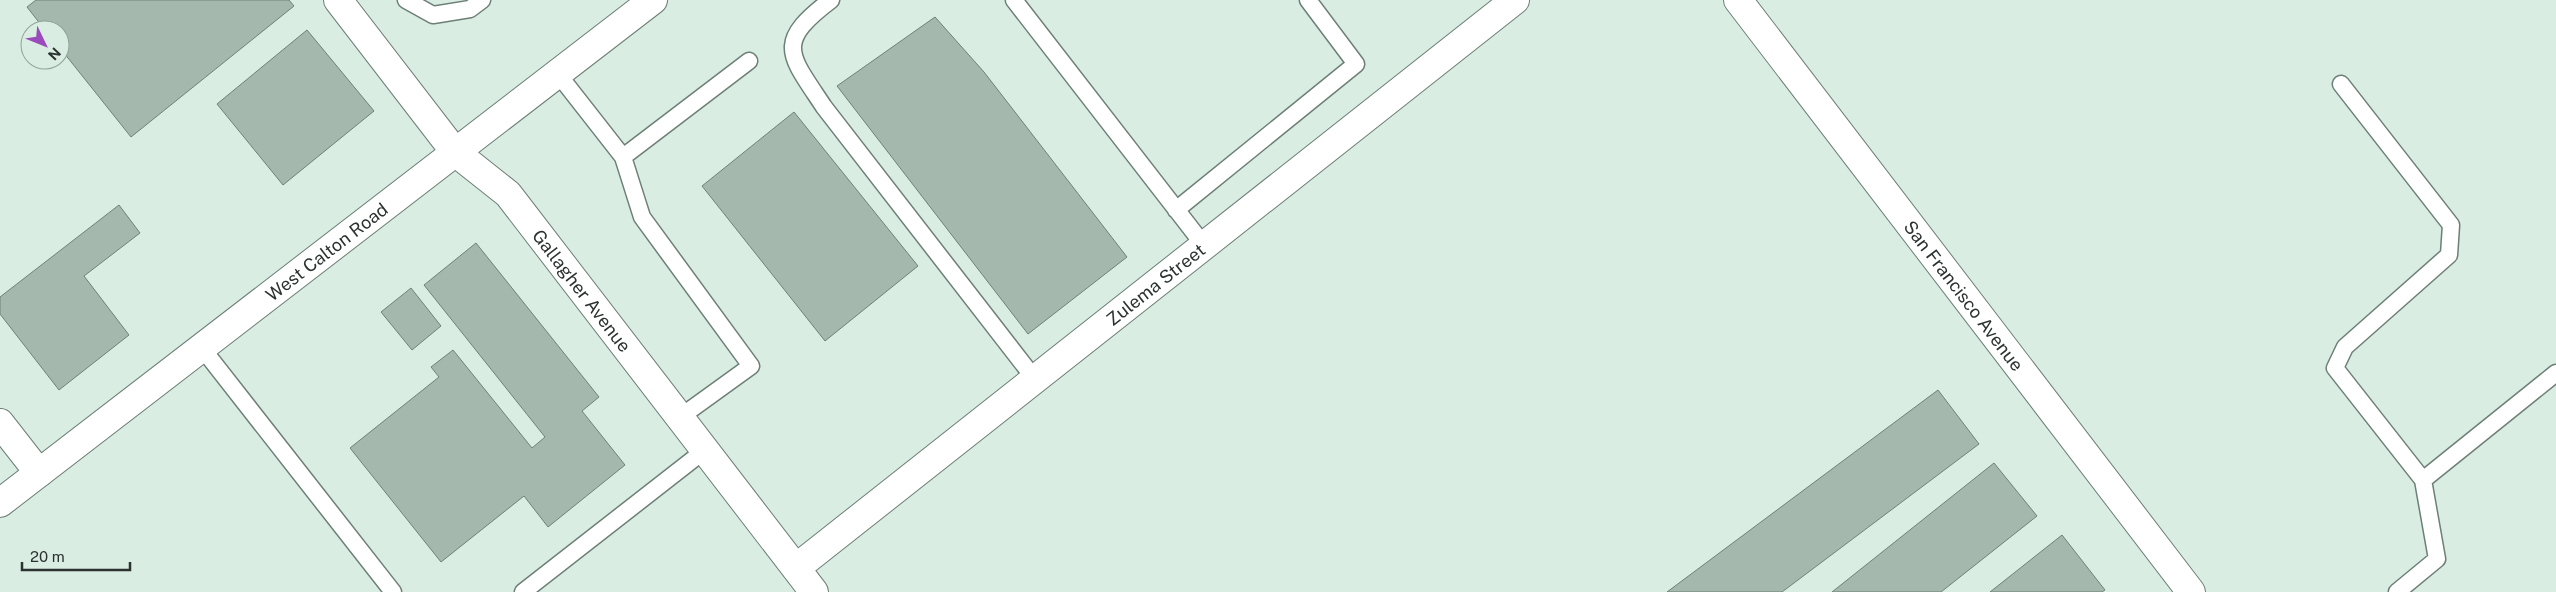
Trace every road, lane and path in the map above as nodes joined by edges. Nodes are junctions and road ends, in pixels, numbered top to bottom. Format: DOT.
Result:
graph roads {
  1 [pos="338,0"];
  2 [pos="406,0"];
  3 [pos="482,0"];
  4 [pos="653,0"];
  5 [pos="831,0"];
  6 [pos="1014,0"];
  7 [pos="1308,0"];
  8 [pos="1515,0"];
  9 [pos="1738,0"];
  10 [pos="749,61"];
  11 [pos="558,74"];
  12 [pos="2341,84"];
  13 [pos="455,152"];
  14 [pos="623,157"];
  15 [pos="1176,210"];
  16 [pos="1203,244"];
  17 [pos="202,348"];
  18 [pos="2556,373"];
  19 [pos="1034,378"];
  20 [pos="679,418"];
  21 [pos="0,423"];
  22 [pos="705,450"];
  23 [pos="39,473"];
  24 [pos="2423,480"];
  25 [pos="0,503"];
  26 [pos="796,568"];
  27 [pos="393,592"];
  28 [pos="523,592"];
  29 [pos="814,592"];
  30 [pos="2192,592"];
  31 [pos="2397,592"];
  1 -- 13 [label="street, Gallagher Avenue"];
  2 -- 3 [label="lane"];
  4 -- 11 [label="street, West Calton Road"];
  5 -- 19 [label="lane"];
  6 -- 15 [label="lane"];
  7 -- 15 [label="lane"];
  8 -- 16 [label="street, Zulema Street"];
  9 -- 30 [label="street, San Francisco Avenue"];
  10 -- 14 [label="lane"];
  11 -- 13 [label="street, West Calton Road"];
  11 -- 14 [label="lane"];
  12 -- 24 [label="lane"];
  13 -- 17 [label="street, West Calton Road"];
  13 -- 20 [label="street, Gallagher Avenue"];
  14 -- 20 [label="lane"];
  15 -- 16 [label="lane"];
  16 -- 19 [label="street, Zulema Street"];
  17 -- 23 [label="street, West Calton Road"];
  17 -- 27 [label="lane"];
  18 -- 24 [label="lane"];
  19 -- 26 [label="street, Zulema Street"];
  20 -- 22 [label="street, Gallagher Avenue"];
  21 -- 23 [label="street"];
  22 -- 26 [label="street, Gallagher Avenue"];
  22 -- 28 [label="lane"];
  23 -- 25 [label="street, West Calton Road"];
  24 -- 31 [label="lane"];
  26 -- 29 [label="street, Gallagher Avenue"];
}
